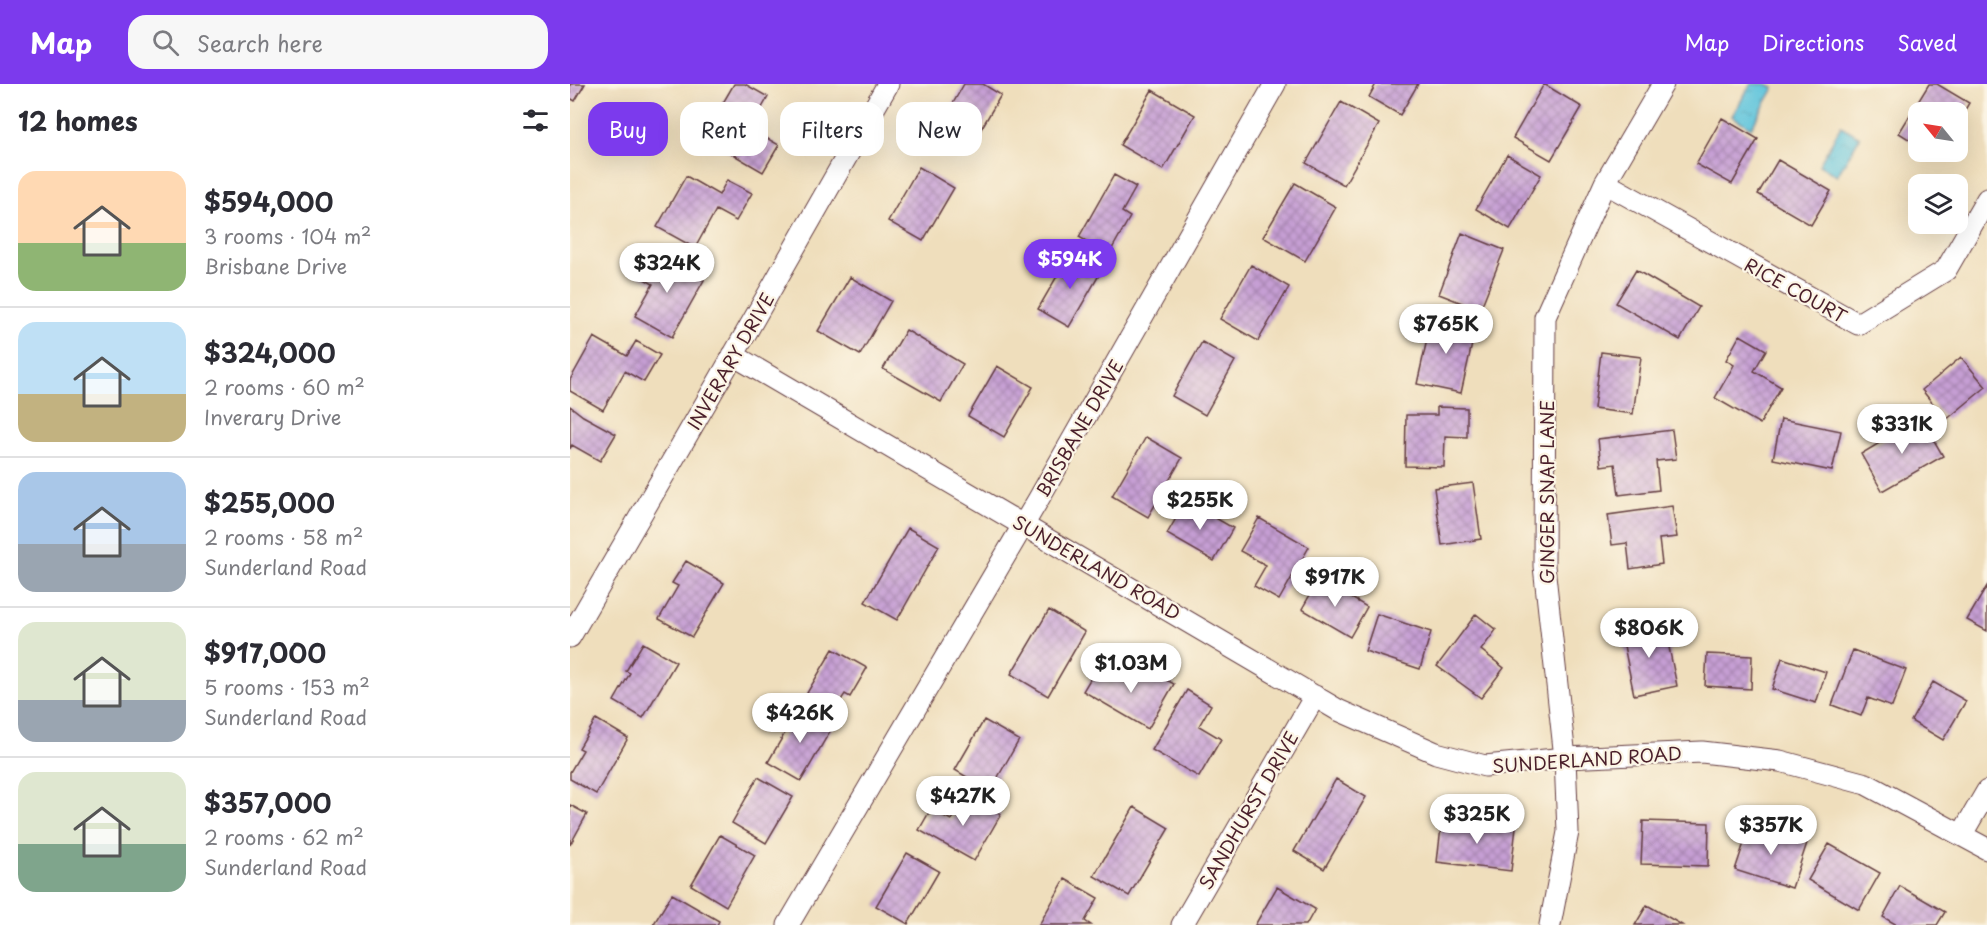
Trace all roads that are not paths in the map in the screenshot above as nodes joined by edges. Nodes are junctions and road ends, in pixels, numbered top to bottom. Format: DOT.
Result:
graph roads {
  1 [pos="888,84"];
  2 [pos="1275,84"];
  3 [pos="1663,84"];
  4 [pos="1605,183"];
  5 [pos="1987,199"];
  6 [pos="733,355"];
  7 [pos="1023,525"];
  8 [pos="570,637"];
  9 [pos="1315,696"];
  10 [pos="1565,758"];
  11 [pos="1987,791"];
  12 [pos="1962,834"];
  13 [pos="1987,849"];
  14 [pos="788,925"];
  15 [pos="1182,925"];
  16 [pos="1550,925"];
  1 -- 6 [label="street, INVERARY DRIVE"];
  2 -- 7 [label="street, BRISBANE DRIVE"];
  3 -- 4 [label="street, GINGER SNAP LANE"];
  4 -- 5 [label="street, RICE COURT"];
  4 -- 10 [label="street, GINGER SNAP LANE"];
  6 -- 7 [label="street, SUNDERLAND ROAD"];
  6 -- 8 [label="street, INVERARY DRIVE"];
  7 -- 9 [label="street, SUNDERLAND ROAD"];
  7 -- 14 [label="street, BRISBANE DRIVE"];
  9 -- 10 [label="street, SUNDERLAND ROAD"];
  9 -- 15 [label="street, SANDHURST DRIVE"];
  10 -- 12 [label="street, SUNDERLAND ROAD"];
  10 -- 16 [label="street, GINGER SNAP LANE"];
  11 -- 12 [label="street"];
  12 -- 13 [label="street, SUNDERLAND ROAD"];
}
